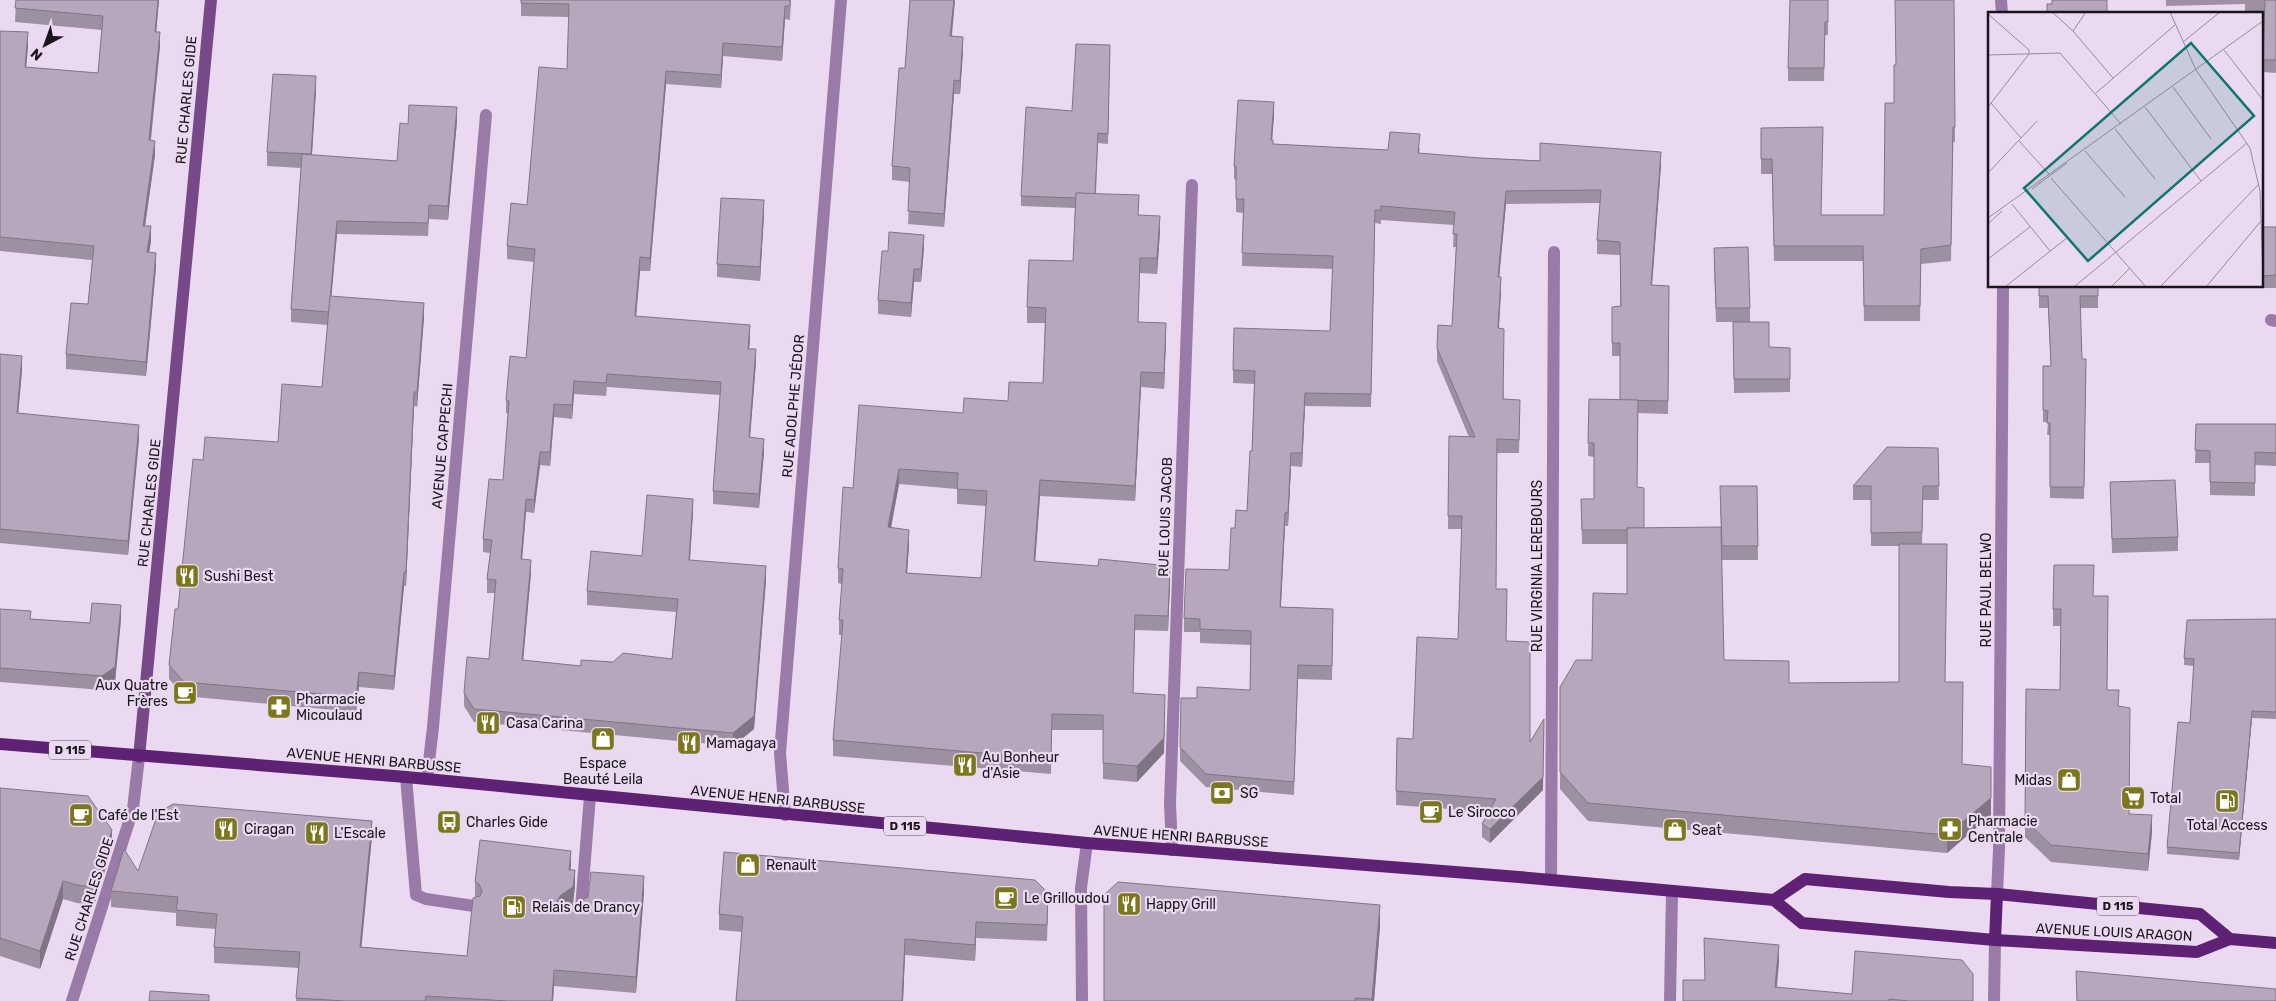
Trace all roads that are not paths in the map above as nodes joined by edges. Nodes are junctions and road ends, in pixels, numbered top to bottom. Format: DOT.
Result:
graph roads {
  1 [pos="211,0"];
  2 [pos="841,0"];
  3 [pos="486,114"];
  4 [pos="1192,185"];
  5 [pos="1554,252"];
  6 [pos="2003,288"];
  7 [pos="0,744"];
  8 [pos="139,756"];
  9 [pos="406,776"];
  10 [pos="427,779"];
  11 [pos="590,796"];
  12 [pos="785,815"];
  13 [pos="1086,843"];
  14 [pos="1172,850"];
  15 [pos="1551,880"];
  16 [pos="1672,892"];
  17 [pos="1997,894"];
  18 [pos="1774,900"];
  19 [pos="474,906"];
  20 [pos="565,916"];
  21 [pos="2230,939"];
  22 [pos="1995,940"];
  23 [pos="2276,943"];
  24 [pos="72,1001"];
  25 [pos="1082,1001"];
  26 [pos="1670,1001"];
  27 [pos="1994,1001"];
  1 -- 8 [label="main road, RUE CHARLES GIDE"];
  2 -- 12 [label="street, RUE ADOLPHE JÉDOR"];
  3 -- 10 [label="street, AVENUE CAPPECHI"];
  4 -- 14 [label="street, RUE LOUIS JACOB"];
  5 -- 15 [label="street, RUE VIRGINIA LEREBOURS"];
  6 -- 17 [label="street, RUE PAUL BELWO"];
  7 -- 8 [label="main road, AVENUE HENRI BARBUSSE / D 115"];
  8 -- 9 [label="main road, AVENUE HENRI BARBUSSE / D 115"];
  8 -- 24 [label="street, RUE CHARLES GIDE"];
  9 -- 10 [label="main road, AVENUE HENRI BARBUSSE / D 115"];
  9 -- 19 [label="street"];
  10 -- 11 [label="main road, AVENUE HENRI BARBUSSE / D 115"];
  11 -- 12 [label="main road, AVENUE HENRI BARBUSSE / D 115"];
  11 -- 20 [label="street"];
  12 -- 13 [label="main road, AVENUE HENRI BARBUSSE / D 115"];
  13 -- 14 [label="main road, AVENUE HENRI BARBUSSE / D 115"];
  13 -- 25 [label="street"];
  14 -- 15 [label="main road, AVENUE HENRI BARBUSSE / D 115"];
  15 -- 16 [label="main road, AVENUE HENRI BARBUSSE / D 115"];
  16 -- 18 [label="main road, D 115"];
  16 -- 26 [label="street"];
  17 -- 18 [label="main road, AVENUE LOUIS ARAGON / D 115"];
  17 -- 21 [label="main road, AVENUE LOUIS ARAGON / D 115"];
  17 -- 22 [label="main road"];
  18 -- 22 [label="main road, AVENUE LOUIS ARAGON"];
  21 -- 22 [label="main road, AVENUE LOUIS ARAGON"];
  21 -- 23 [label="main road, AVENUE LOUIS ARAGON"];
  22 -- 27 [label="street"];
}
